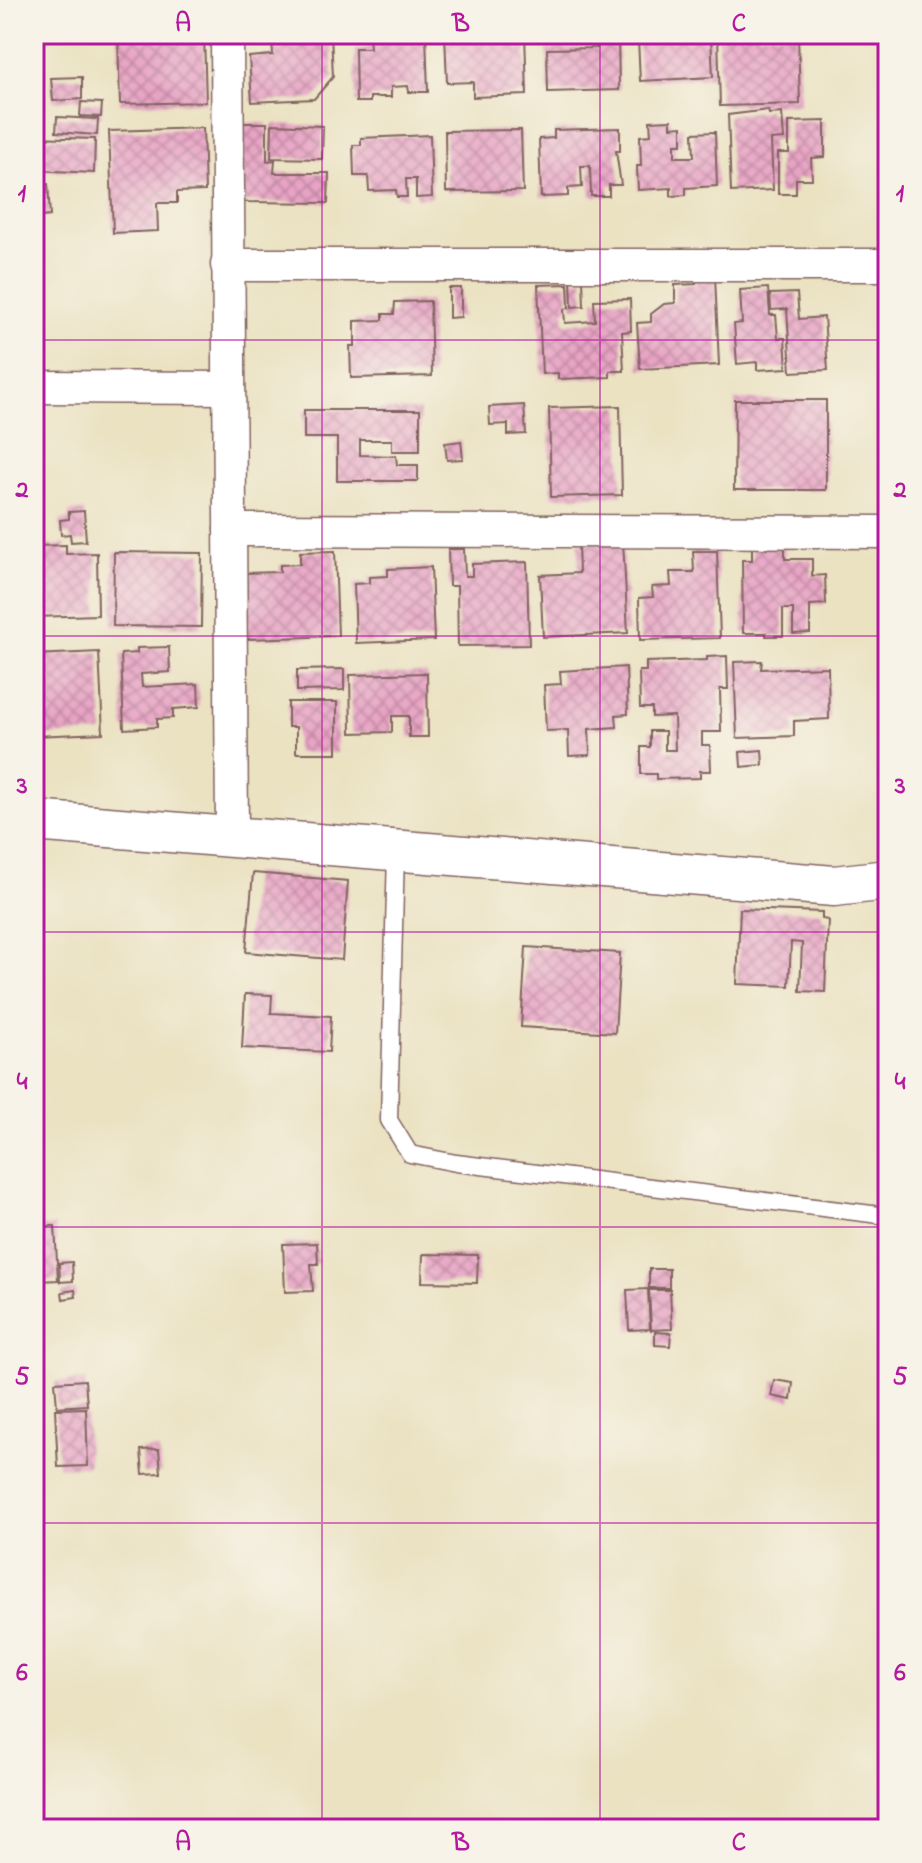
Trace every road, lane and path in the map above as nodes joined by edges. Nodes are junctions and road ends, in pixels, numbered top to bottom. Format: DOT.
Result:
graph roads {
  1 [pos="227,34"];
  2 [pos="227,265"];
  3 [pos="888,265"];
  4 [pos="34,387"];
  5 [pos="229,388"];
  6 [pos="230,530"];
  7 [pos="888,532"];
  8 [pos="34,821"];
  9 [pos="232,837"];
  10 [pos="396,850"];
  11 [pos="888,880"];
  12 [pos="888,1216"];
  1 -- 2 [label="street"];
  2 -- 3 [label="street"];
  2 -- 5 [label="street"];
  4 -- 5 [label="street"];
  5 -- 6 [label="street"];
  6 -- 7 [label="street"];
  6 -- 9 [label="street"];
  8 -- 9 [label="street"];
  9 -- 10 [label="street"];
  10 -- 11 [label="street"];
  10 -- 12 [label="lane"];
}
